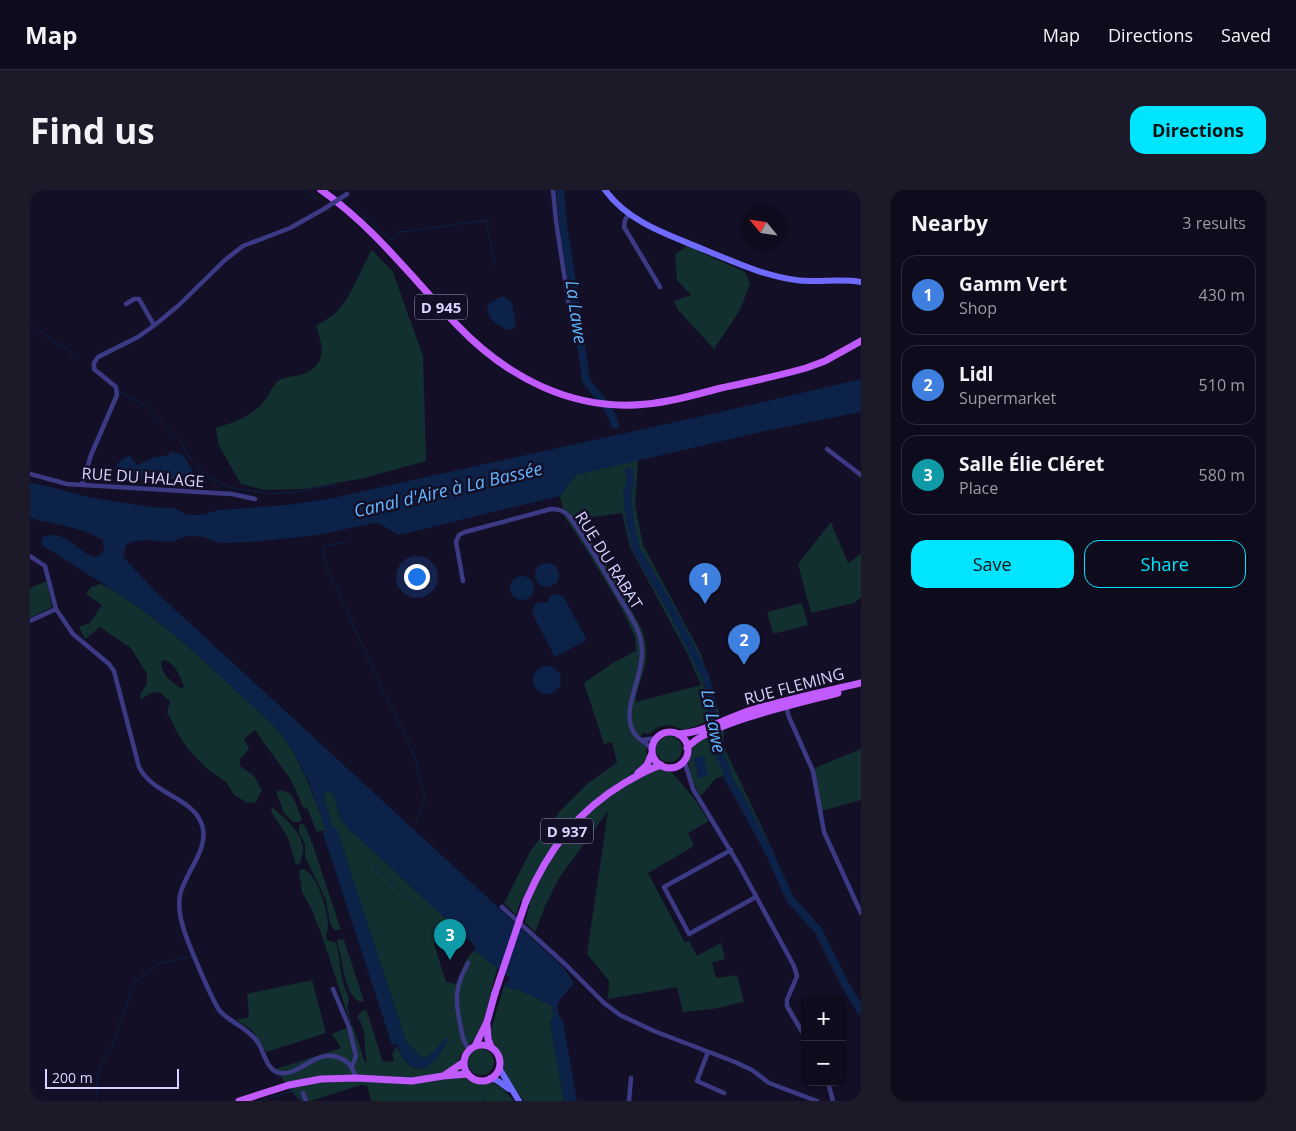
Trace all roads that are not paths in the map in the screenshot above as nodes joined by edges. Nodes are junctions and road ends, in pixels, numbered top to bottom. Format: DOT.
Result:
graph roads {
  1 [pos="321,190"];
  2 [pos="353,190"];
  3 [pos="554,190"];
  4 [pos="604,190"];
  5 [pos="629,214"];
  6 [pos="861,282"];
  7 [pos="660,287"];
  8 [pos="126,304"];
  9 [pos="154,325"];
  10 [pos="572,326"];
  11 [pos="861,341"];
  12 [pos="827,449"];
  13 [pos="30,474"];
  14 [pos="861,475"];
  15 [pos="82,486"];
  16 [pos="255,499"];
  17 [pos="30,556"];
  18 [pos="463,581"];
  19 [pos="56,609"];
  20 [pos="30,621"];
  21 [pos="861,683"];
  22 [pos="861,688"];
  23 [pos="786,706"];
  24 [pos="720,725"];
  25 [pos="709,730"];
  26 [pos="678,734"];
  27 [pos="657,738"];
  28 [pos="642,740"];
  29 [pos="687,748"];
  30 [pos="652,751"];
  31 [pos="684,760"];
  32 [pos="660,765"];
  33 [pos="630,780"];
  34 [pos="731,850"];
  35 [pos="756,897"];
  36 [pos="502,907"];
  37 [pos="861,913"];
  38 [pos="468,963"];
  39 [pos="333,989"];
  40 [pos="487,1022"];
  41 [pos="801,1030"];
  42 [pos="491,1047"];
  43 [pos="472,1048"];
  44 [pos="708,1052"];
  45 [pos="464,1062"];
  46 [pos="352,1066"];
  47 [pos="498,1068"];
  48 [pos="468,1074"];
  49 [pos="443,1076"];
  50 [pos="356,1078"];
  51 [pos="490,1078"];
  52 [pos="631,1078"];
  53 [pos="829,1086"];
  54 [pos="303,1093"];
  55 [pos="514,1093"];
  56 [pos="724,1093"];
  57 [pos="239,1101"];
  58 [pos="306,1101"];
  59 [pos="519,1101"];
  60 [pos="629,1101"];
  61 [pos="817,1101"];
  62 [pos="834,1101"];
  1 -- 11 [label="main road, D 945"];
  2 -- 9 [label="street, bridge"];
  3 -- 10 [label="street"];
  4 -- 5 [label="main road"];
  5 -- 6 [label="main road"];
  5 -- 7 [label="street"];
  8 -- 9 [label="street"];
  9 -- 15 [label="street"];
  12 -- 14 [label="street"];
  13 -- 15 [label="street, RUE DU HALAGE"];
  15 -- 16 [label="street, RUE DU HALAGE"];
  17 -- 19 [label="street"];
  18 -- 28 [label="street, RUE DU RABAT"];
  19 -- 20 [label="street"];
  19 -- 46 [label="street"];
  21 -- 24 [label="main road, RUE FLEMING"];
  22 -- 23 [label="main road, RUE FLEMING"];
  23 -- 24 [label="main road, RUE FLEMING"];
  23 -- 37 [label="street"];
  24 -- 25 [label="main road, RUE FLEMING"];
  25 -- 26 [label="main road, RUE FLEMING"];
  25 -- 29 [label="main road, RUE FLEMING"];
  26 -- 27 [label="main road"];
  26 -- 29 [label="main road"];
  27 -- 28 [label="street"];
  27 -- 30 [label="main road"];
  28 -- 30 [label="street, RUE DU RABAT"];
  29 -- 31 [label="main road"];
  30 -- 32 [label="main road"];
  30 -- 33 [label="main road, D 937"];
  31 -- 32 [label="main road"];
  31 -- 34 [label="street"];
  32 -- 33 [label="main road, D 937"];
  33 -- 40 [label="main road, D 937, bridge"];
  34 -- 35 [label="street"];
  34 -- 35 [label="street"];
  35 -- 41 [label="street"];
  36 -- 44 [label="street"];
  38 -- 43 [label="street"];
  39 -- 46 [label="street"];
  40 -- 42 [label="main road, D 937"];
  40 -- 43 [label="main road, D 937"];
  42 -- 43 [label="main road"];
  42 -- 47 [label="main road"];
  43 -- 45 [label="main road"];
  44 -- 56 [label="street"];
  44 -- 61 [label="street"];
  45 -- 48 [label="main road"];
  45 -- 49 [label="main road"];
  46 -- 50 [label="street"];
  47 -- 51 [label="main road"];
  47 -- 55 [label="main road"];
  48 -- 49 [label="main road"];
  48 -- 51 [label="main road"];
  49 -- 50 [label="main road"];
  50 -- 57 [label="main road"];
  51 -- 55 [label="main road"];
  52 -- 60 [label="street"];
  53 -- 62 [label="street"];
  54 -- 58 [label="street"];
  55 -- 59 [label="main road"];
}
